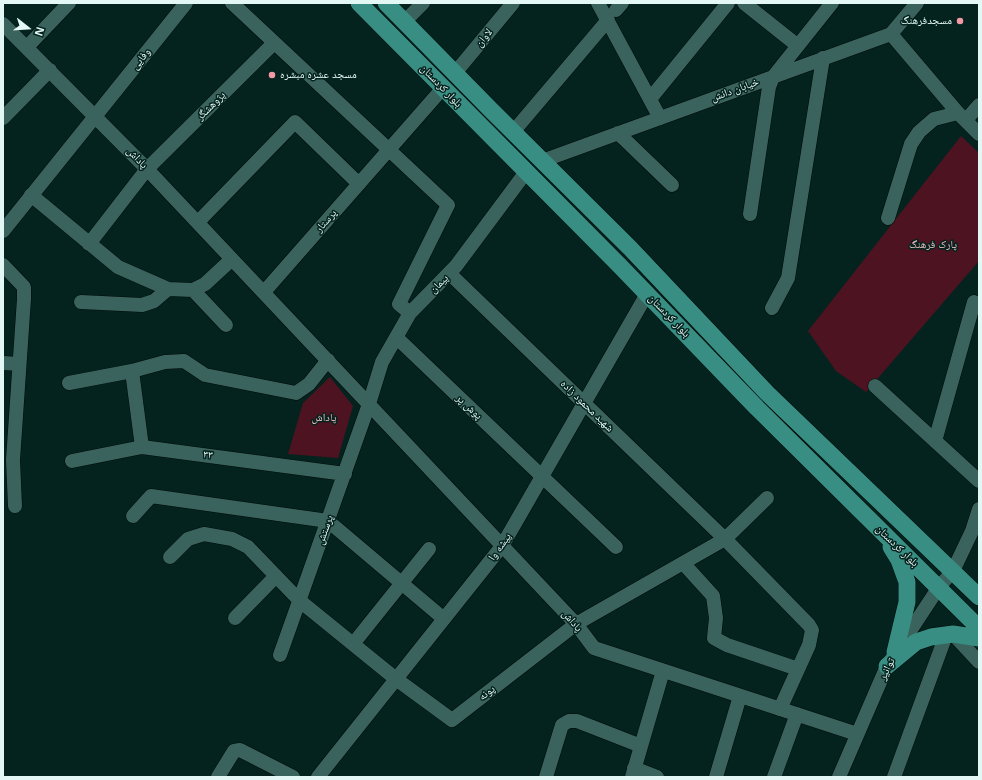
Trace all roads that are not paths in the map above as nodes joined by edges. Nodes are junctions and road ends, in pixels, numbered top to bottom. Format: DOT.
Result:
graph roads {
  1 [pos="69,3"];
  2 [pos="232,3"];
  3 [pos="359,3"];
  4 [pos="386,3"];
  5 [pos="423,3"];
  6 [pos="513,3"];
  7 [pos="598,3"];
  8 [pos="728,3"];
  9 [pos="744,3"];
  10 [pos="832,3"];
  11 [pos="917,3"];
  12 [pos="185,4"];
  13 [pos="615,11"];
  14 [pos="404,22"];
  15 [pos="3,24"];
  16 [pos="891,34"];
  17 [pos="274,43"];
  18 [pos="798,46"];
  19 [pos="27,47"];
  20 [pos="823,58"];
  21 [pos="50,70"];
  22 [pos="455,73"];
  23 [pos="772,77"];
  24 [pos="443,88"];
  25 [pos="650,100"];
  26 [pos="979,105"];
  27 [pos="95,114"];
  28 [pos="962,116"];
  29 [pos="3,118"];
  30 [pos="660,118"];
  31 [pos="513,132"];
  32 [pos="618,133"];
  33 [pos="979,134"];
  34 [pos="389,150"];
  35 [pos="542,161"];
  36 [pos="147,169"];
  37 [pos="526,172"];
  38 [pos="359,184"];
  39 [pos="672,185"];
  40 [pos="31,195"];
  41 [pos="750,214"];
  42 [pos="888,218"];
  43 [pos="198,222"];
  44 [pos="3,231"];
  45 [pos="89,244"];
  46 [pos="232,259"];
  47 [pos="3,265"];
  48 [pos="450,273"];
  49 [pos="168,289"];
  50 [pos="193,290"];
  51 [pos="264,292"];
  52 [pos="647,294"];
  53 [pos="82,302"];
  54 [pos="974,302"];
  55 [pos="772,308"];
  56 [pos="410,313"];
  57 [pos="226,325"];
  58 [pos="396,338"];
  59 [pos="328,360"];
  60 [pos="3,362"];
  61 [pos="19,364"];
  62 [pos="132,371"];
  63 [pos="69,383"];
  64 [pos="875,386"];
  65 [pos="584,403"];
  66 [pos="369,404"];
  67 [pos="935,441"];
  68 [pos="142,447"];
  69 [pos="8,454"];
  70 [pos="72,461"];
  71 [pos="344,474"];
  72 [pos="542,476"];
  73 [pos="979,481"];
  74 [pos="767,498"];
  75 [pos="15,506"];
  76 [pos="979,509"];
  77 [pos="133,516"];
  78 [pos="328,521"];
  79 [pos="880,530"];
  80 [pos="725,538"];
  81 [pos="502,546"];
  82 [pos="616,547"];
  83 [pos="429,549"];
  84 [pos="170,557"];
  85 [pos="683,563"];
  86 [pos="953,571"];
  87 [pos="276,576"];
  88 [pos="402,583"];
  89 [pos="939,587"];
  90 [pos="979,597"];
  91 [pos="300,601"];
  92 [pos="235,618"];
  93 [pos="444,619"];
  94 [pos="576,624"];
  95 [pos="979,628"];
  96 [pos="949,635"];
  97 [pos="979,638"];
  98 [pos="353,644"];
  99 [pos="280,655"];
  100 [pos="891,659"];
  101 [pos="979,662"];
  102 [pos="798,669"];
  103 [pos="663,671"];
  104 [pos="396,680"];
  105 [pos="740,696"];
  106 [pos="780,709"];
  107 [pos="797,714"];
  108 [pos="858,734"];
  109 [pos="641,746"];
  110 [pos="633,772"];
  111 [pos="218,777"];
  112 [pos="293,777"];
  113 [pos="318,777"];
  114 [pos="546,777"];
  115 [pos="657,777"];
  116 [pos="716,777"];
  117 [pos="774,777"];
  118 [pos="839,777"];
  119 [pos="894,777"];
  1 -- 19 [label="street"];
  2 -- 17 [label="street"];
  3 -- 24 [label="main road, بلوار کردستان"];
  4 -- 14 [label="main road, بلوار کردستان"];
  5 -- 14 [label="street"];
  6 -- 22 [label="street, لاوان"];
  7 -- 13 [label="street"];
  8 -- 25 [label="street"];
  9 -- 18 [label="street"];
  10 -- 18 [label="street"];
  11 -- 16 [label="street"];
  12 -- 27 [label="street, وفایی"];
  13 -- 25 [label="street"];
  13 -- 31 [label="street"];
  14 -- 22 [label="main road, بلوار کردستان"];
  15 -- 19 [label="street, پاداش"];
  16 -- 20 [label="street, خیابان دانش"];
  16 -- 28 [label="street"];
  17 -- 34 [label="street"];
  17 -- 36 [label="street, پژوهشگر"];
  18 -- 23 [label="street"];
  19 -- 21 [label="street, پاداش"];
  20 -- 23 [label="street, خیابان دانش"];
  20 -- 55 [label="street"];
  21 -- 27 [label="street, پاداش"];
  21 -- 29 [label="street"];
  22 -- 31 [label="main road, بلوار کردستان"];
  23 -- 30 [label="street, خیابان دانش"];
  23 -- 41 [label="street"];
  24 -- 34 [label="street, پرستار"];
  24 -- 37 [label="main road, بلوار کردستان"];
  25 -- 30 [label="street"];
  26 -- 28 [label="street"];
  27 -- 36 [label="street, پاداش"];
  27 -- 40 [label="street, وفایی"];
  28 -- 33 [label="street"];
  28 -- 42 [label="street"];
  30 -- 32 [label="street, خیابان دانش"];
  31 -- 35 [label="main road, بلوار کردستان"];
  32 -- 35 [label="street, خیابان دانش"];
  32 -- 39 [label="street"];
  34 -- 38 [label="street, پرستار"];
  34 -- 56 [label="street"];
  35 -- 86 [label="main road, بلوار کردستان"];
  36 -- 43 [label="street, پاداش"];
  36 -- 45 [label="street, پژوهشگر"];
  37 -- 48 [label="street, پیمان"];
  37 -- 52 [label="main road, بلوار کردستان"];
  38 -- 43 [label="street"];
  38 -- 51 [label="street, پرستار"];
  40 -- 44 [label="street, وفایی"];
  40 -- 45 [label="street"];
  43 -- 46 [label="street, پاداش"];
  45 -- 49 [label="street"];
  46 -- 50 [label="street"];
  46 -- 51 [label="street, پاداش"];
  47 -- 61 [label="street"];
  48 -- 56 [label="street, پیمان"];
  48 -- 65 [label="street, شهید محمود زاده"];
  49 -- 50 [label="street"];
  49 -- 53 [label="street"];
  50 -- 57 [label="street"];
  51 -- 59 [label="street, پاداش"];
  52 -- 65 [label="street, پیشه وا"];
  52 -- 79 [label="main road, بلوار کردستان"];
  54 -- 67 [label="street"];
  56 -- 58 [label="street, پیمان"];
  58 -- 66 [label="street, پیمان"];
  58 -- 72 [label="street, پوش پر"];
  59 -- 62 [label="street"];
  59 -- 66 [label="street, پاداش"];
  60 -- 61 [label="street"];
  61 -- 69 [label="street"];
  62 -- 63 [label="street"];
  62 -- 68 [label="street"];
  64 -- 67 [label="street"];
  65 -- 72 [label="street, پیشه وا"];
  65 -- 80 [label="street, شهید محمود زاده"];
  66 -- 71 [label="street, پرستش"];
  66 -- 81 [label="street, پاداش"];
  67 -- 73 [label="street"];
  68 -- 70 [label="street, ۳۳"];
  68 -- 71 [label="street, ۳۳"];
  69 -- 75 [label="street"];
  71 -- 78 [label="street, پرستش"];
  72 -- 81 [label="street, پیشه وا"];
  72 -- 82 [label="street, پوش پر"];
  74 -- 80 [label="street"];
  76 -- 86 [label="street, توانیر"];
  77 -- 78 [label="street"];
  78 -- 88 [label="street"];
  78 -- 91 [label="street, پرستش"];
  79 -- 89 [label="main road, بلوار کردستان"];
  79 -- 100 [label="main road"];
  80 -- 85 [label="street"];
  80 -- 102 [label="street, شهید محمود زاده"];
  81 -- 93 [label="street, پیشه وا"];
  81 -- 94 [label="street, پاداش"];
  83 -- 88 [label="street"];
  84 -- 87 [label="street"];
  85 -- 94 [label="street"];
  85 -- 102 [label="street"];
  86 -- 89 [label="street, توانیر"];
  86 -- 90 [label="main road, بلوار کردستان"];
  87 -- 91 [label="street"];
  87 -- 92 [label="street"];
  88 -- 93 [label="street"];
  88 -- 98 [label="street"];
  89 -- 95 [label="main road, بلوار کردستان"];
  89 -- 100 [label="street, توانیر"];
  91 -- 98 [label="street"];
  91 -- 99 [label="street, پرستش"];
  93 -- 104 [label="street, پیشه وا"];
  94 -- 103 [label="street, پاداش"];
  94 -- 104 [label="street, پونه"];
  96 -- 97 [label="main road"];
  96 -- 100 [label="main road"];
  96 -- 101 [label="street"];
  96 -- 119 [label="street"];
  98 -- 104 [label="street"];
  100 -- 108 [label="street, توانیر"];
  102 -- 106 [label="street"];
  103 -- 105 [label="street, پاداش"];
  103 -- 109 [label="street"];
  104 -- 113 [label="street, پیشه وا"];
  105 -- 106 [label="street, پاداش"];
  105 -- 116 [label="street"];
  106 -- 107 [label="street, پاداش"];
  107 -- 108 [label="street, پاداش"];
  107 -- 117 [label="street"];
  108 -- 118 [label="street, توانیر"];
  109 -- 110 [label="street"];
  109 -- 114 [label="street"];
  110 -- 115 [label="street"];
  111 -- 112 [label="street"];
}
